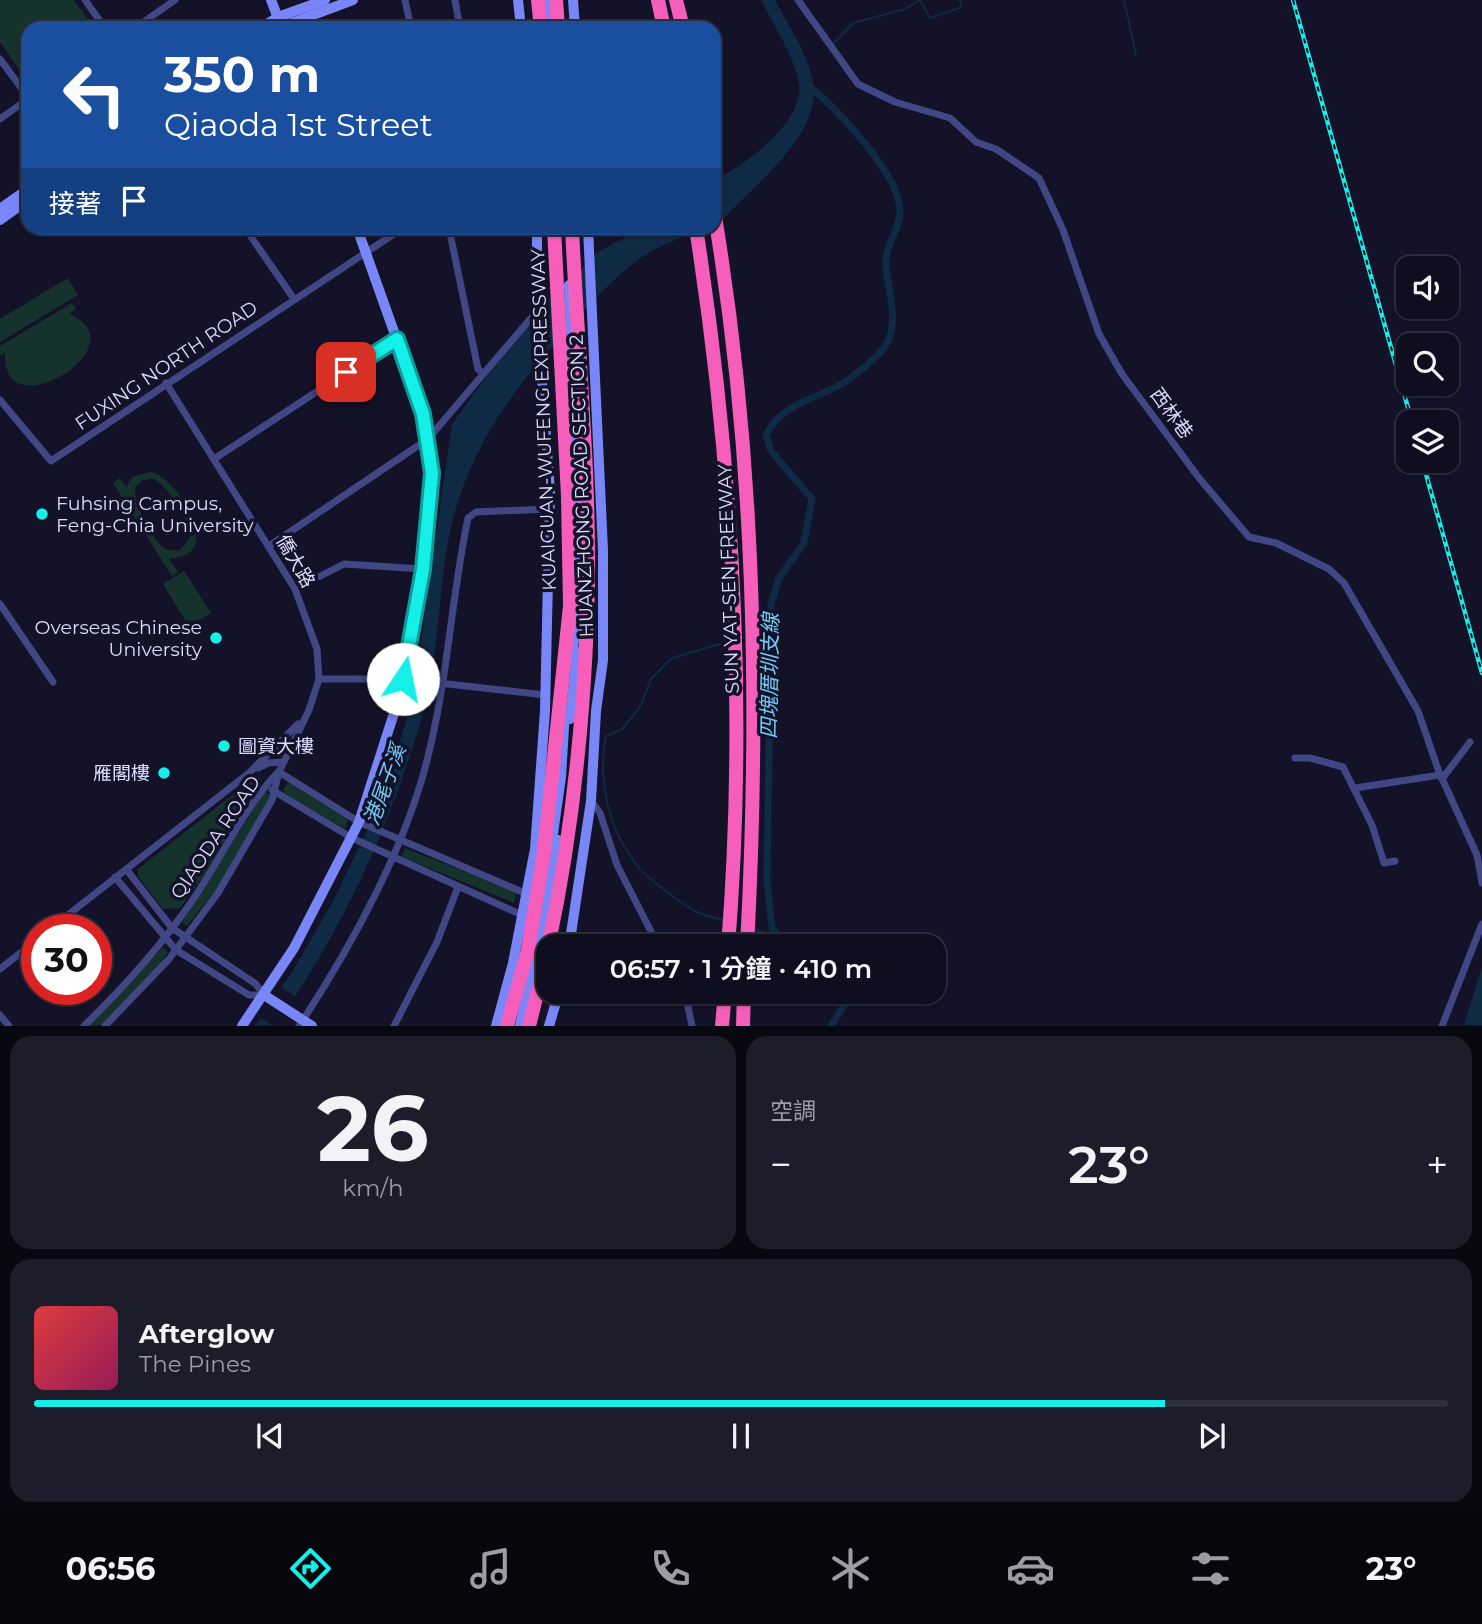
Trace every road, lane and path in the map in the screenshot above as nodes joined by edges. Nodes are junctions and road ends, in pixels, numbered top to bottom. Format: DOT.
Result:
graph roads {
  1 [pos="85,0"];
  2 [pos="175,0"];
  3 [pos="271,0"];
  4 [pos="325,0"];
  5 [pos="353,0"];
  6 [pos="405,0"];
  7 [pos="456,0"];
  8 [pos="518,0"];
  9 [pos="543,0"];
  10 [pos="556,0"];
  11 [pos="573,0"];
  12 [pos="658,0"];
  13 [pos="676,0"];
  14 [pos="798,0"];
  15 [pos="100,21"];
  16 [pos="145,21"];
  17 [pos="279,21"];
  18 [pos="287,21"];
  19 [pos="292,21"];
  20 [pos="410,21"];
  21 [pos="459,21"];
  22 [pos="520,21"];
  23 [pos="542,21"];
  24 [pos="548,21"];
  25 [pos="558,21"];
  26 [pos="574,21"];
  27 [pos="662,21"];
  28 [pos="681,21"];
  29 [pos="0,58"];
  30 [pos="21,88"];
  31 [pos="21,103"];
  32 [pos="0,118"];
  33 [pos="21,194"];
  34 [pos="21,205"];
  35 [pos="0,209"];
  36 [pos="0,220"];
  37 [pos="250,235"];
  38 [pos="359,235"];
  39 [pos="392,235"];
  40 [pos="450,235"];
  41 [pos="537,235"];
  42 [pos="554,235"];
  43 [pos="563,235"];
  44 [pos="572,235"];
  45 [pos="588,235"];
  46 [pos="697,235"];
  47 [pos="718,235"];
  48 [pos="365,252"];
  49 [pos="566,283"];
  50 [pos="295,299"];
  51 [pos="537,310"];
  52 [pos="397,339"];
  53 [pos="483,373"];
  54 [pos="166,383"];
  55 [pos="0,400"];
  56 [pos="428,439"];
  57 [pos="214,458"];
  58 [pos="550,509"];
  59 [pos="269,545"];
  60 [pos="423,569"];
  61 [pos="295,589"];
  62 [pos="0,604"];
  63 [pos="319,679"];
  64 [pos="405,679"];
  65 [pos="53,682"];
  66 [pos="440,682"];
  67 [pos="545,695"];
  68 [pos="309,710"];
  69 [pos="1470,742"];
  70 [pos="1295,758"];
  71 [pos="282,762"];
  72 [pos="279,772"];
  73 [pos="249,773"];
  74 [pos="1441,777"];
  75 [pos="265,786"];
  76 [pos="1355,788"];
  77 [pos="274,791"];
  78 [pos="591,801"];
  79 [pos="359,822"];
  80 [pos="352,838"];
  81 [pos="398,841"];
  82 [pos="391,856"];
  83 [pos="1395,861"];
  84 [pos="126,869"];
  85 [pos="115,877"];
  86 [pos="1482,883"];
  87 [pos="458,887"];
  88 [pos="527,894"];
  89 [pos="69,914"];
  90 [pos="522,915"];
  91 [pos="1482,924"];
  92 [pos="172,929"];
  93 [pos="551,934"];
  94 [pos="571,934"];
  95 [pos="652,934"];
  96 [pos="730,934"];
  97 [pos="748,934"];
  98 [pos="164,939"];
  99 [pos="185,939"];
  100 [pos="176,950"];
  101 [pos="21,953"];
  102 [pos="0,970"];
  103 [pos="536,994"];
  104 [pos="264,995"];
  105 [pos="555,1004"];
  106 [pos="687,1004"];
  107 [pos="724,1004"];
  108 [pos="744,1004"];
  109 [pos="0,1015"];
  110 [pos="302,1021"];
  111 [pos="528,1024"];
  112 [pos="9,1026"];
  113 [pos="84,1026"];
  114 [pos="105,1026"];
  115 [pos="242,1026"];
  116 [pos="394,1026"];
  117 [pos="496,1026"];
  118 [pos="507,1026"];
  119 [pos="514,1026"];
  120 [pos="549,1026"];
  121 [pos="692,1026"];
  122 [pos="722,1026"];
  123 [pos="743,1026"];
  124 [pos="1442,1026"];
  1 -- 15 [label="street"];
  2 -- 16 [label="street"];
  3 -- 17 [label="street"];
  4 -- 18 [label="street"];
  5 -- 19 [label="street"];
  6 -- 20 [label="street"];
  7 -- 21 [label="street"];
  8 -- 22 [label="street"];
  9 -- 23 [label="highway"];
  9 -- 24 [label="street"];
  10 -- 25 [label="highway"];
  11 -- 26 [label="street"];
  12 -- 27 [label="highway"];
  13 -- 28 [label="highway"];
  14 -- 74 [label="street, 西林巷"];
  29 -- 30 [label="street"];
  31 -- 32 [label="street"];
  33 -- 35 [label="street"];
  34 -- 36 [label="street"];
  37 -- 50 [label="street"];
  38 -- 48 [label="street"];
  39 -- 48 [label="street, FUXING NORTH ROAD"];
  40 -- 53 [label="street"];
  41 -- 51 [label="street"];
  42 -- 118 [label="highway, KUAIGUAN-WUFENG EXPRESSWAY"];
  43 -- 49 [label="street"];
  44 -- 93 [label="highway, KUAIGUAN-WUFENG EXPRESSWAY"];
  45 -- 78 [label="street, HUANZHONG ROAD SECTION 2"];
  46 -- 96 [label="highway, SUN YAT-SEN FREEWAY"];
  47 -- 97 [label="highway, SUN YAT-SEN FREEWAY"];
  48 -- 50 [label="street, FUXING NORTH ROAD"];
  48 -- 52 [label="street"];
  49 -- 111 [label="street, HUANZHONG ROAD SECTION 2"];
  49 -- 119 [label="street, HUANZHONG ROAD SECTION 2"];
  50 -- 54 [label="street, FUXING NORTH ROAD"];
  51 -- 53 [label="street"];
  51 -- 58 [label="street, HUANZHONG ROAD SECTION 2"];
  52 -- 56 [label="street"];
  52 -- 57 [label="street"];
  53 -- 56 [label="street"];
  54 -- 55 [label="street, FUXING NORTH ROAD"];
  54 -- 57 [label="street, 僑大路"];
  56 -- 59 [label="street"];
  56 -- 60 [label="street"];
  57 -- 59 [label="street, 僑大路"];
  58 -- 66 [label="street"];
  58 -- 67 [label="street, HUANZHONG ROAD SECTION 2"];
  59 -- 61 [label="street, 僑大路"];
  60 -- 61 [label="street"];
  60 -- 64 [label="street"];
  61 -- 63 [label="street, 僑大路"];
  62 -- 65 [label="street"];
  63 -- 64 [label="street"];
  63 -- 68 [label="street, 僑大路"];
  64 -- 66 [label="street"];
  64 -- 79 [label="street"];
  66 -- 67 [label="street"];
  66 -- 81 [label="street"];
  67 -- 88 [label="street, HUANZHONG ROAD SECTION 2"];
  68 -- 71 [label="street, 僑大路"];
  68 -- 73 [label="street"];
  69 -- 74 [label="street"];
  70 -- 76 [label="street"];
  71 -- 72 [label="street, 僑大路"];
  71 -- 73 [label="street"];
  72 -- 75 [label="street, QIAODA ROAD"];
  72 -- 77 [label="street, QIAODA ROAD"];
  72 -- 79 [label="street"];
  73 -- 84 [label="street"];
  74 -- 76 [label="street"];
  74 -- 86 [label="street, 西林巷"];
  75 -- 77 [label="street"];
  75 -- 92 [label="street, QIAODA ROAD"];
  76 -- 83 [label="street"];
  77 -- 80 [label="street"];
  77 -- 99 [label="street, QIAODA ROAD"];
  78 -- 94 [label="street, HUANZHONG ROAD SECTION 2"];
  78 -- 95 [label="street"];
  79 -- 80 [label="street"];
  79 -- 81 [label="street"];
  80 -- 82 [label="street"];
  80 -- 104 [label="street"];
  81 -- 82 [label="street"];
  81 -- 88 [label="street"];
  82 -- 87 [label="street"];
  82 -- 110 [label="street"];
  84 -- 85 [label="street"];
  84 -- 92 [label="street"];
  85 -- 89 [label="street"];
  85 -- 98 [label="street"];
  87 -- 90 [label="street"];
  87 -- 116 [label="street"];
  88 -- 90 [label="street, HUANZHONG ROAD SECTION 2"];
  90 -- 117 [label="street, HUANZHONG ROAD SECTION 2"];
  91 -- 124 [label="street"];
  92 -- 98 [label="street, QIAODA ROAD"];
  92 -- 99 [label="street"];
  98 -- 100 [label="street"];
  98 -- 113 [label="street, QIAODA ROAD"];
  99 -- 100 [label="street, QIAODA ROAD"];
  99 -- 104 [label="street"];
  100 -- 104 [label="street"];
  100 -- 114 [label="street, QIAODA ROAD"];
  101 -- 102 [label="street"];
  103 -- 111 [label="highway, KUAIGUAN-WUFENG EXPRESSWAY"];
  104 -- 110 [label="street"];
  104 -- 115 [label="street"];
  105 -- 120 [label="street"];
  106 -- 121 [label="street"];
  107 -- 122 [label="highway"];
  108 -- 123 [label="highway"];
  109 -- 112 [label="street"];
}
